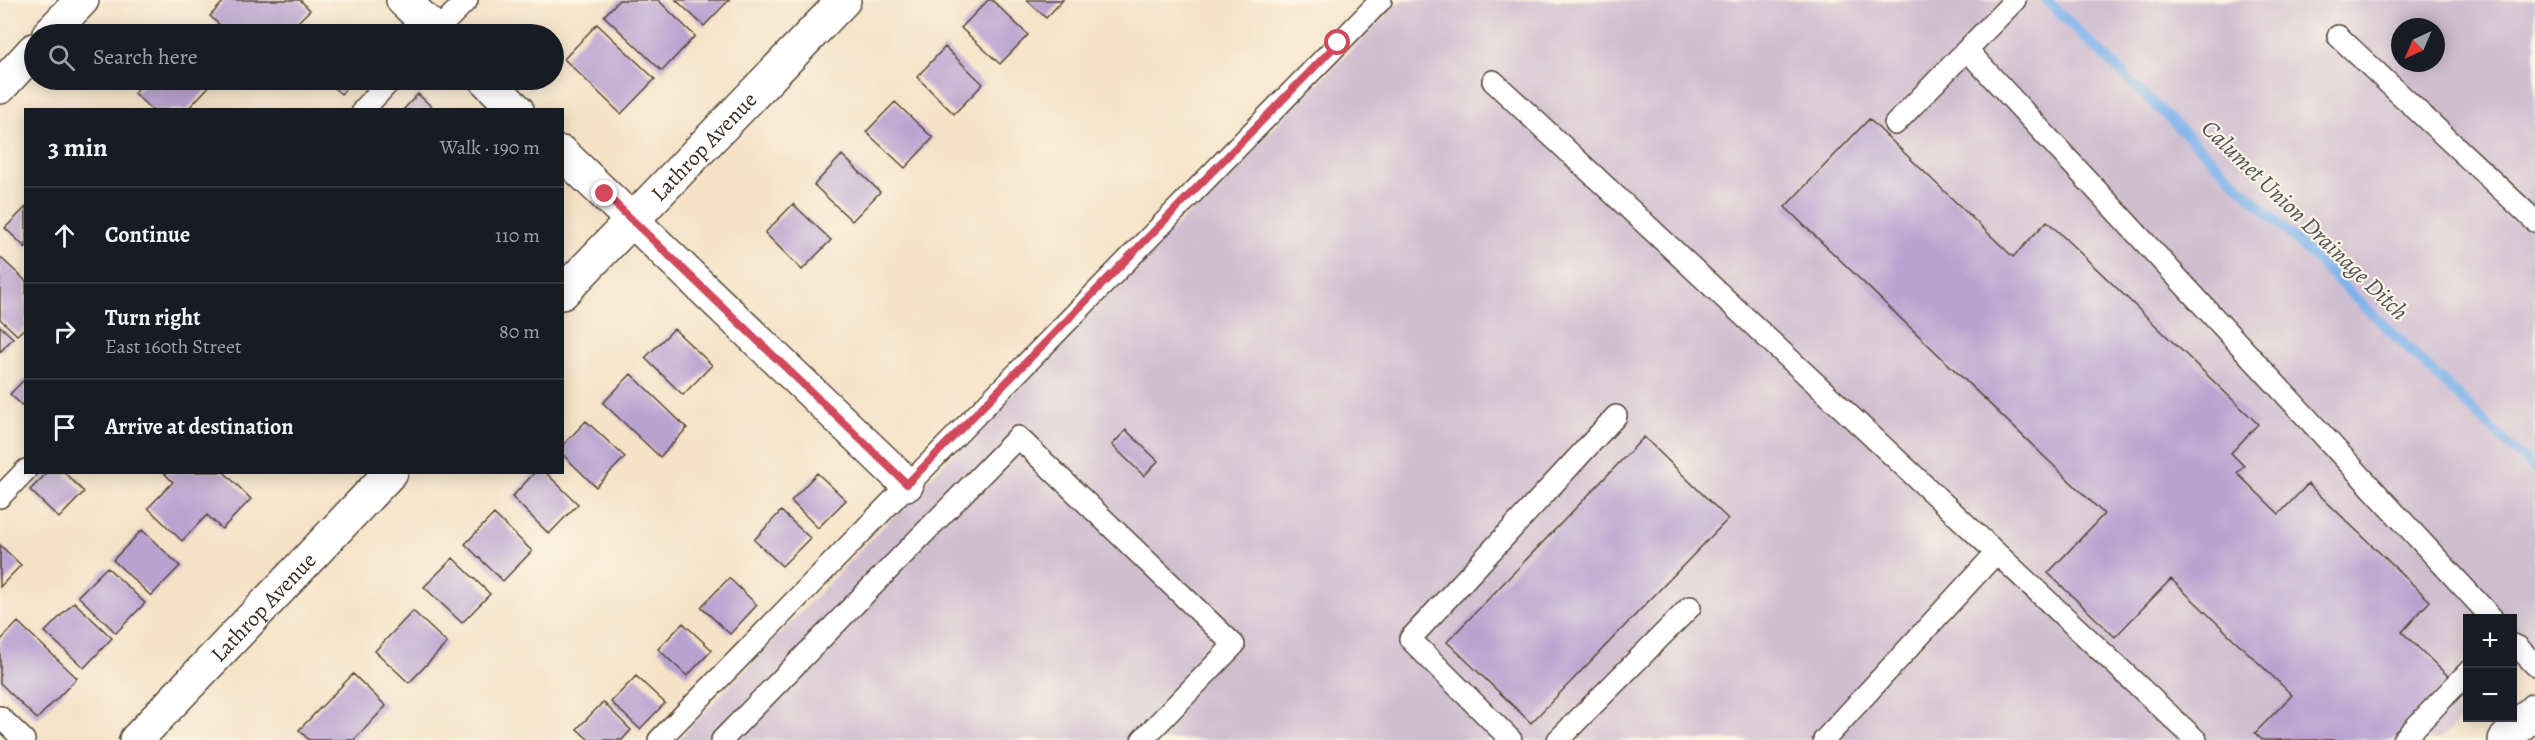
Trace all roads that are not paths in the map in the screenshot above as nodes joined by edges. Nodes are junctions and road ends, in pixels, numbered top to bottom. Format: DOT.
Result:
graph roads {
  1 [pos="82,0"];
  2 [pos="403,0"];
  3 [pos="467,0"];
  4 [pos="844,0"];
  5 [pos="1381,0"];
  6 [pos="2014,1"];
  7 [pos="59,24"];
  8 [pos="426,24"];
  9 [pos="445,24"];
  10 [pos="2338,36"];
  11 [pos="1966,50"];
  12 [pos="24,61"];
  13 [pos="1493,81"];
  14 [pos="0,87"];
  15 [pos="382,90"];
  16 [pos="496,90"];
  17 [pos="365,108"];
  18 [pos="515,108"];
  19 [pos="1895,124"];
  20 [pos="564,155"];
  21 [pos="632,220"];
  22 [pos="2535,222"];
  23 [pos="564,291"];
  24 [pos="1616,416"];
  25 [pos="24,472"];
  26 [pos="389,474"];
  27 [pos="907,484"];
  28 [pos="0,497"];
  29 [pos="1996,553"];
  30 [pos="1690,607"];
  31 [pos="2488,614"];
  32 [pos="2517,647"];
  33 [pos="2535,665"];
  34 [pos="2463,677"];
  35 [pos="2535,710"];
  36 [pos="0,717"];
  37 [pos="24,740"];
  38 [pos="136,740"];
  39 [pos="659,740"];
  40 [pos="722,740"];
  41 [pos="1142,740"];
  42 [pos="1511,740"];
  43 [pos="1558,740"];
  44 [pos="1824,740"];
  45 [pos="2196,740"];
  46 [pos="2403,740"];
  47 [pos="2505,740"];
  1 -- 7 [label="street"];
  2 -- 8 [label="street"];
  3 -- 9 [label="lane"];
  4 -- 21 [label="street, Lathrop Avenue"];
  5 -- 27 [label="lane"];
  6 -- 11 [label="lane"];
  10 -- 22 [label="lane"];
  11 -- 19 [label="lane"];
  11 -- 31 [label="lane"];
  12 -- 14 [label="street"];
  13 -- 29 [label="lane"];
  15 -- 17 [label="lane"];
  16 -- 18 [label="street"];
  20 -- 21 [label="street"];
  21 -- 23 [label="street, Lathrop Avenue"];
  21 -- 27 [label="street"];
  24 -- 42 [label="lane"];
  25 -- 28 [label="lane"];
  26 -- 38 [label="street, Lathrop Avenue"];
  27 -- 39 [label="lane"];
  29 -- 44 [label="lane"];
  29 -- 45 [label="lane"];
  30 -- 43 [label="lane"];
  32 -- 33 [label="lane"];
  34 -- 46 [label="lane"];
  35 -- 47 [label="street"];
  36 -- 37 [label="lane"];
  40 -- 41 [label="lane"];
}
